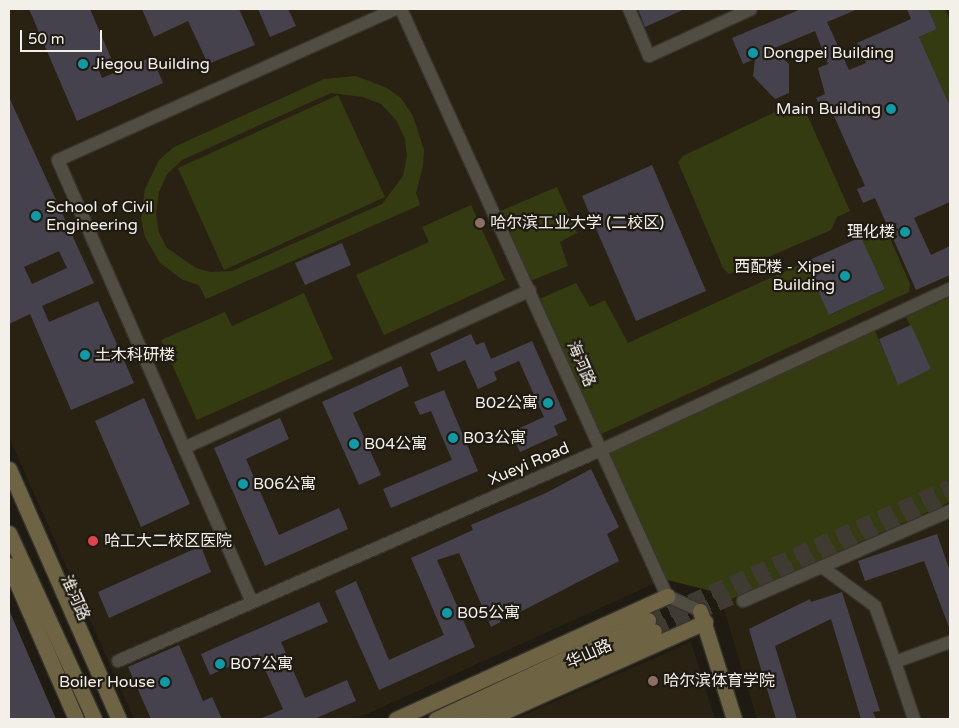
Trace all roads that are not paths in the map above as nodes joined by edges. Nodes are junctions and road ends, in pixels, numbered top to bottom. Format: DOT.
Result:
graph roads {
  1 [pos="395,9"];
  2 [pos="400,9"];
  3 [pos="629,9"];
  4 [pos="751,9"];
  5 [pos="950,289"];
  6 [pos="530,290"];
  7 [pos="184,448"];
  8 [pos="599,452"];
  9 [pos="9,469"];
  10 [pos="9,490"];
  11 [pos="950,511"];
  12 [pos="9,533"];
  13 [pos="9,565"];
  14 [pos="822,567"];
  15 [pos="667,596"];
  16 [pos="251,600"];
  17 [pos="744,601"];
  18 [pos="702,616"];
  19 [pos="950,642"];
  20 [pos="118,660"];
  21 [pos="894,662"];
  22 [pos="76,719"];
  23 [pos="94,719"];
  24 [pos="110,719"];
  25 [pos="118,719"];
  26 [pos="396,719"];
  27 [pos="436,719"];
  28 [pos="462,719"];
  29 [pos="488,719"];
  30 [pos="734,719"];
  31 [pos="914,719"];
  1 -- 7 [label="street"];
  2 -- 6 [label="street, 海河路"];
  3 -- 4 [label="street"];
  5 -- 8 [label="street, Xueyi Road"];
  6 -- 7 [label="street"];
  6 -- 8 [label="street, 海河路"];
  7 -- 16 [label="street"];
  8 -- 15 [label="street, 海河路"];
  8 -- 16 [label="street, Xueyi Road"];
  9 -- 25 [label="main road"];
  10 -- 24 [label="main road, 淮河路"];
  11 -- 14 [label="street"];
  12 -- 23 [label="main road, 淮河路"];
  13 -- 22 [label="main road"];
  14 -- 17 [label="street"];
  14 -- 21 [label="street"];
  15 -- 18 [label="street"];
  15 -- 26 [label="main road"];
  16 -- 20 [label="street, Xueyi Road"];
  18 -- 29 [label="main road, 华山路"];
  18 -- 30 [label="main road"];
  19 -- 21 [label="street"];
  21 -- 31 [label="street"];
  27 -- 28 [label="main road, 华山路"];
}
